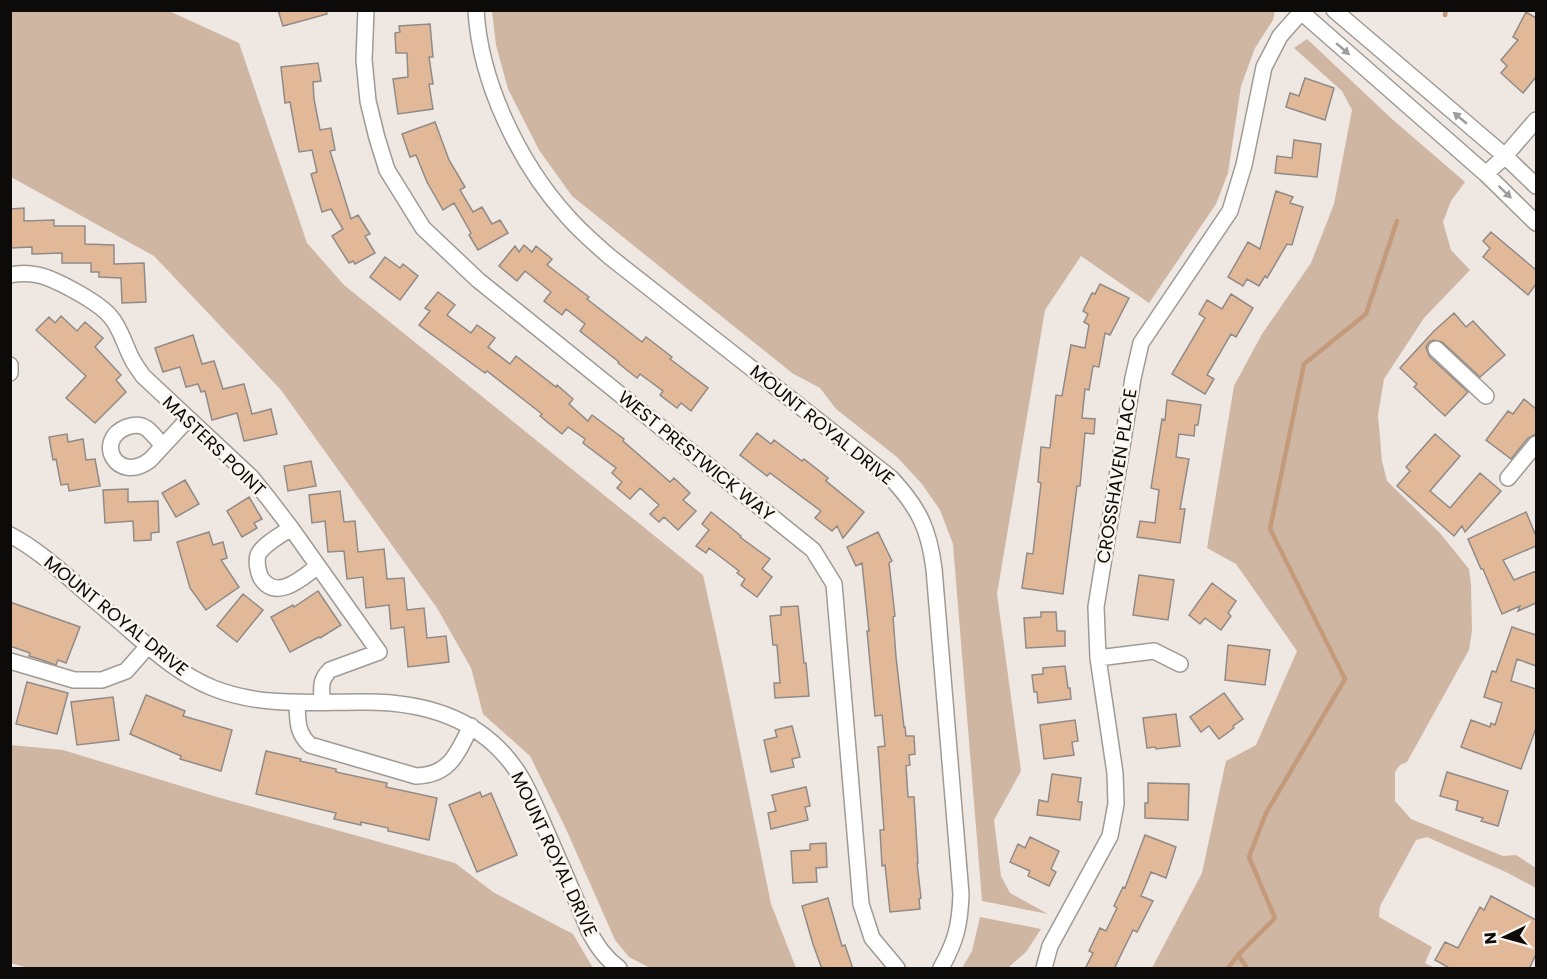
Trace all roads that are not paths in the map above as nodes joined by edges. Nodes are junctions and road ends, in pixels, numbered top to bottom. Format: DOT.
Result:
graph roads {
  1 [pos="366,10"];
  2 [pos="476,10"];
  3 [pos="1334,10"];
  4 [pos="1301,11"];
  5 [pos="1536,120"];
  6 [pos="1505,156"];
  7 [pos="1486,174"];
  8 [pos="1536,186"];
  9 [pos="1536,223"];
  10 [pos="10,276"];
  11 [pos="1436,349"];
  12 [pos="10,365"];
  13 [pos="10,373"];
  14 [pos="1486,396"];
  15 [pos="188,419"];
  16 [pos="1536,444"];
  17 [pos="163,445"];
  18 [pos="1508,478"];
  19 [pos="291,528"];
  20 [pos="10,535"];
  21 [pos="318,566"];
  22 [pos="148,646"];
  23 [pos="1098,658"];
  24 [pos="10,662"];
  25 [pos="1180,664"];
  26 [pos="322,702"];
  27 [pos="297,703"];
  28 [pos="471,726"];
  29 [pos="619,969"];
  30 [pos="897,969"];
  31 [pos="941,969"];
  32 [pos="1044,969"];
  1 -- 30 [label="street, WEST PRESTWICK WAY"];
  2 -- 31 [label="street, MOUNT ROYAL DRIVE"];
  6 -- 3 [label="street, one-way"];
  4 -- 7 [label="street, one-way"];
  4 -- 23 [label="street, CROSSHAVEN PLACE"];
  5 -- 6 [label="street"];
  6 -- 7 [label="street"];
  6 -- 8 [label="street"];
  7 -- 9 [label="street, one-way"];
  10 -- 15 [label="street, MASTERS POINT"];
  11 -- 14 [label="street"];
  12 -- 13 [label="street"];
  15 -- 17 [label="street"];
  15 -- 19 [label="street, MASTERS POINT"];
  16 -- 18 [label="street"];
  19 -- 21 [label="street, MASTERS POINT"];
  19 -- 21 [label="street"];
  20 -- 22 [label="street, MOUNT ROYAL DRIVE"];
  21 -- 26 [label="street, MASTERS POINT"];
  22 -- 24 [label="street"];
  22 -- 27 [label="street, MOUNT ROYAL DRIVE"];
  23 -- 25 [label="street"];
  23 -- 32 [label="street, CROSSHAVEN PLACE"];
  26 -- 27 [label="street, MOUNT ROYAL DRIVE"];
  26 -- 28 [label="street, MOUNT ROYAL DRIVE"];
  27 -- 28 [label="street"];
  28 -- 29 [label="street, MOUNT ROYAL DRIVE"];
}
